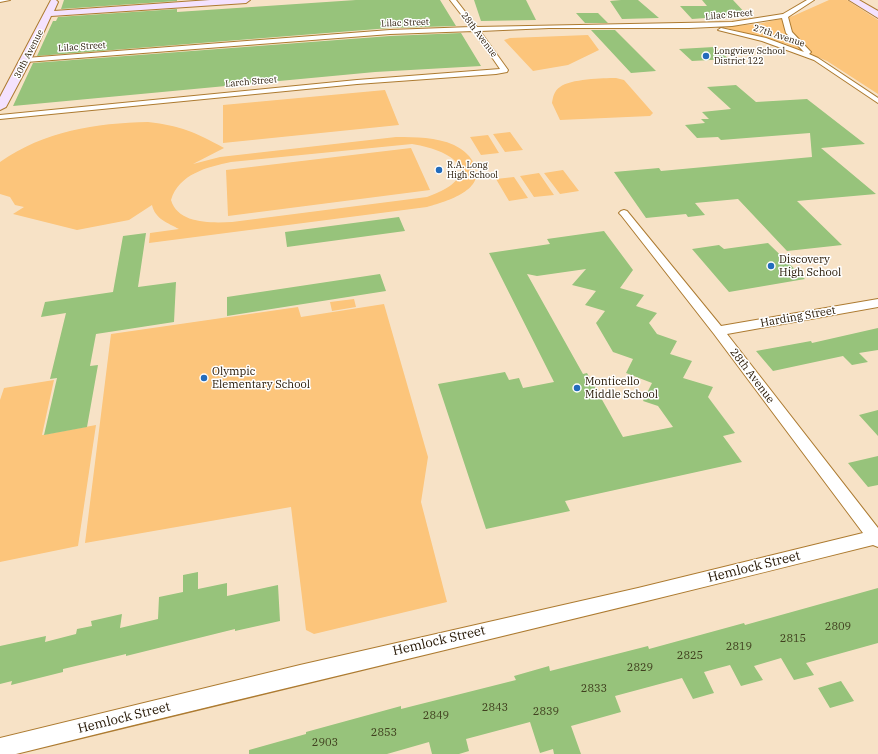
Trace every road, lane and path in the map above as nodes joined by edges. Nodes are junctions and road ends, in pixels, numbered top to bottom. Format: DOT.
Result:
graph roads {
  1 [pos="0,0"];
  2 [pos="6,0"];
  3 [pos="55,0"];
  4 [pos="246,0"];
  5 [pos="452,0"];
  6 [pos="811,0"];
  7 [pos="853,0"];
  8 [pos="49,14"];
  9 [pos="878,15"];
  10 [pos="785,16"];
  11 [pos="689,26"];
  12 [pos="476,29"];
  13 [pos="816,58"];
  14 [pos="26,60"];
  15 [pos="504,70"];
  16 [pos="878,101"];
  17 [pos="0,107"];
  18 [pos="0,116"];
  19 [pos="624,213"];
  20 [pos="878,303"];
  21 [pos="718,331"];
  22 [pos="877,538"];
  23 [pos="0,748"];
  1 -- 2 [label="street"];
  3 -- 8 [label="street, 30th Avenue"];
  4 -- 8 [label="street"];
  5 -- 12 [label="street, 28th Avenue"];
  6 -- 10 [label="street, 27th Avenue"];
  7 -- 9 [label="street"];
  8 -- 14 [label="street, 30th Avenue"];
  10 -- 11 [label="street, Lilac Street"];
  10 -- 13 [label="street, 27th Avenue"];
  11 -- 12 [label="street, Lilac Street"];
  11 -- 13 [label="street, 27th Avenue"];
  12 -- 14 [label="street, Lilac Street"];
  12 -- 15 [label="street, 28th Avenue"];
  13 -- 16 [label="street, 27th Avenue"];
  14 -- 17 [label="street, 30th Avenue"];
  15 -- 18 [label="street, Larch Street"];
  19 -- 21 [label="street, 28th Avenue"];
  20 -- 21 [label="street, Harding Street"];
  21 -- 22 [label="street, 28th Avenue"];
  22 -- 23 [label="street, Hemlock Street"];
}
